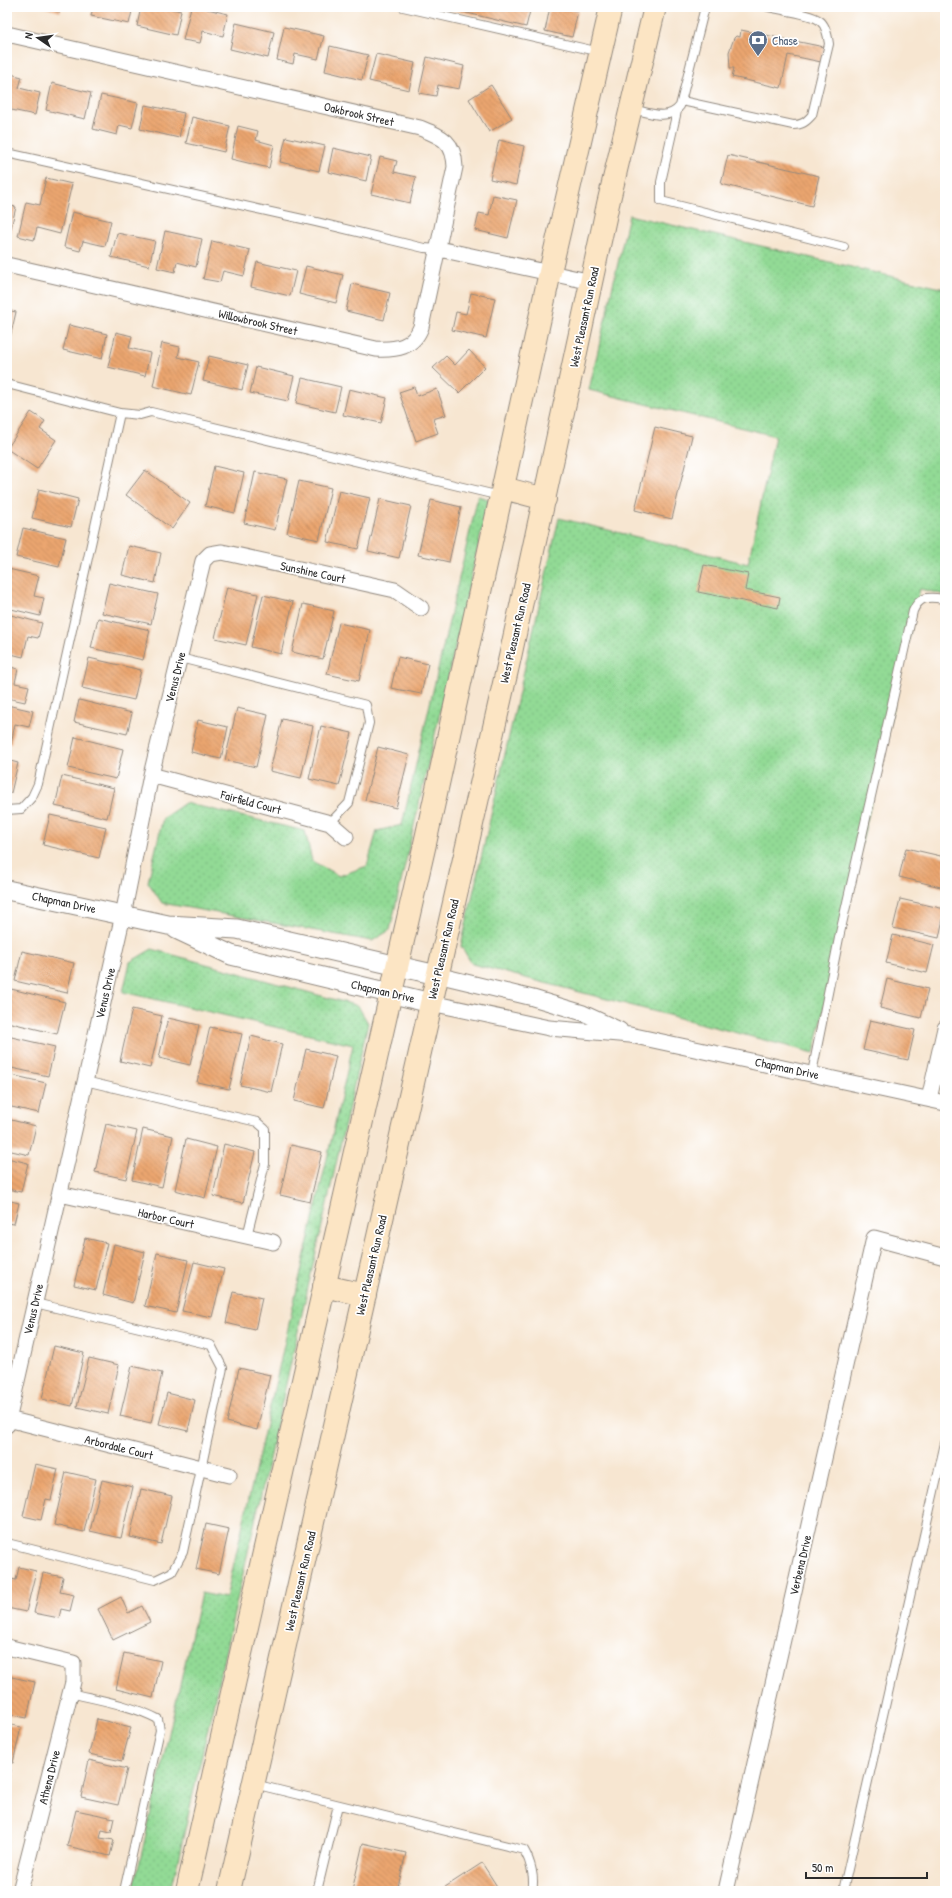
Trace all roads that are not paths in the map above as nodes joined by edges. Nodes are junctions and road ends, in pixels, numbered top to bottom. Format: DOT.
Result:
graph roads {
  1 [pos="403,7"];
  2 [pos="611,7"];
  3 [pos="655,7"];
  4 [pos="705,7"];
  5 [pos="768,7"];
  6 [pos="7,34"];
  7 [pos="601,52"];
  8 [pos="682,101"];
  9 [pos="631,108"];
  10 [pos="677,110"];
  11 [pos="7,153"];
  12 [pos="844,247"];
  13 [pos="439,249"];
  14 [pos="7,265"];
  15 [pos="550,272"];
  16 [pos="592,282"];
  17 [pos="7,384"];
  18 [pos="120,413"];
  19 [pos="502,492"];
  20 [pos="545,498"];
  21 [pos="203,561"];
  22 [pos="945,599"];
  23 [pos="421,608"];
  24 [pos="180,658"];
  25 [pos="152,775"];
  26 [pos="7,810"];
  27 [pos="330,823"];
  28 [pos="346,837"];
  29 [pos="7,890"];
  30 [pos="123,915"];
  31 [pos="168,925"];
  32 [pos="397,965"];
  33 [pos="438,975"];
  34 [pos="390,993"];
  35 [pos="431,1003"];
  36 [pos="945,1028"];
  37 [pos="630,1034"];
  38 [pos="812,1073"];
  39 [pos="85,1081"];
  40 [pos="929,1099"];
  41 [pos="945,1103"];
  42 [pos="60,1194"];
  43 [pos="247,1236"];
  44 [pos="273,1242"];
  45 [pos="945,1257"];
  46 [pos="324,1286"];
  47 [pos="365,1295"];
  48 [pos="35,1303"];
  49 [pos="8,1422"];
  50 [pos="945,1442"];
  51 [pos="201,1468"];
  52 [pos="229,1475"];
  53 [pos="7,1543"];
  54 [pos="7,1647"];
  55 [pos="70,1693"];
  56 [pos="253,1784"];
  57 [pos="338,1805"];
  58 [pos="20,1891"];
  59 [pos="124,1891"];
  60 [pos="187,1891"];
  61 [pos="229,1891"];
  62 [pos="317,1891"];
  63 [pos="532,1891"];
  64 [pos="726,1891"];
  65 [pos="843,1891"];
  1 -- 7 [label="lane"];
  2 -- 7 [label="main road"];
  3 -- 9 [label="main road, West Pleasant Run Road"];
  4 -- 8 [label="lane"];
  5 -- 8 [label="lane"];
  6 -- 13 [label="street, Oakbrook Street"];
  7 -- 15 [label="main road"];
  8 -- 10 [label="lane"];
  9 -- 10 [label="lane"];
  9 -- 16 [label="main road, West Pleasant Run Road"];
  10 -- 12 [label="lane"];
  11 -- 13 [label="lane"];
  13 -- 14 [label="street, Willowbrook Street"];
  13 -- 15 [label="street"];
  15 -- 16 [label="street"];
  15 -- 19 [label="main road"];
  16 -- 20 [label="main road, West Pleasant Run Road"];
  17 -- 18 [label="lane"];
  18 -- 19 [label="lane"];
  18 -- 26 [label="lane"];
  19 -- 20 [label="main road"];
  19 -- 32 [label="main road"];
  20 -- 33 [label="main road, West Pleasant Run Road"];
  21 -- 23 [label="street, Sunshine Court"];
  21 -- 24 [label="street, Venus Drive"];
  22 -- 38 [label="lane"];
  24 -- 25 [label="street, Venus Drive"];
  24 -- 27 [label="lane"];
  25 -- 27 [label="street, Fairfield Court"];
  25 -- 30 [label="street, Venus Drive"];
  27 -- 28 [label="street, Fairfield Court"];
  29 -- 30 [label="street, Chapman Drive"];
  30 -- 31 [label="street, Chapman Drive"];
  30 -- 39 [label="street, Venus Drive"];
  31 -- 32 [label="street, Chapman Drive"];
  31 -- 34 [label="street, Chapman Drive"];
  32 -- 33 [label="street, Chapman Drive"];
  32 -- 34 [label="main road"];
  33 -- 35 [label="main road, West Pleasant Run Road"];
  33 -- 37 [label="street, Chapman Drive"];
  34 -- 35 [label="street, Chapman Drive"];
  34 -- 46 [label="main road"];
  35 -- 37 [label="street, Chapman Drive"];
  35 -- 47 [label="main road, West Pleasant Run Road"];
  36 -- 40 [label="street"];
  37 -- 38 [label="street, Chapman Drive"];
  38 -- 40 [label="street, Chapman Drive"];
  39 -- 42 [label="street, Venus Drive"];
  39 -- 43 [label="lane"];
  40 -- 41 [label="street, Chapman Drive"];
  42 -- 43 [label="street, Harbor Court"];
  42 -- 48 [label="street, Venus Drive"];
  43 -- 44 [label="street, Harbor Court"];
  45 -- 64 [label="street, Verbena Drive"];
  46 -- 47 [label="main road"];
  46 -- 60 [label="main road"];
  47 -- 56 [label="main road, West Pleasant Run Road"];
  48 -- 49 [label="street, Venus Drive"];
  48 -- 51 [label="lane"];
  49 -- 51 [label="street, Arbordale Court"];
  50 -- 65 [label="lane"];
  51 -- 52 [label="street, Arbordale Court"];
  51 -- 53 [label="lane"];
  54 -- 55 [label="street, Athena Drive"];
  55 -- 58 [label="street, Athena Drive"];
  55 -- 59 [label="lane"];
  56 -- 57 [label="lane"];
  56 -- 61 [label="main road, West Pleasant Run Road"];
  57 -- 62 [label="lane"];
  57 -- 63 [label="lane"];
}
